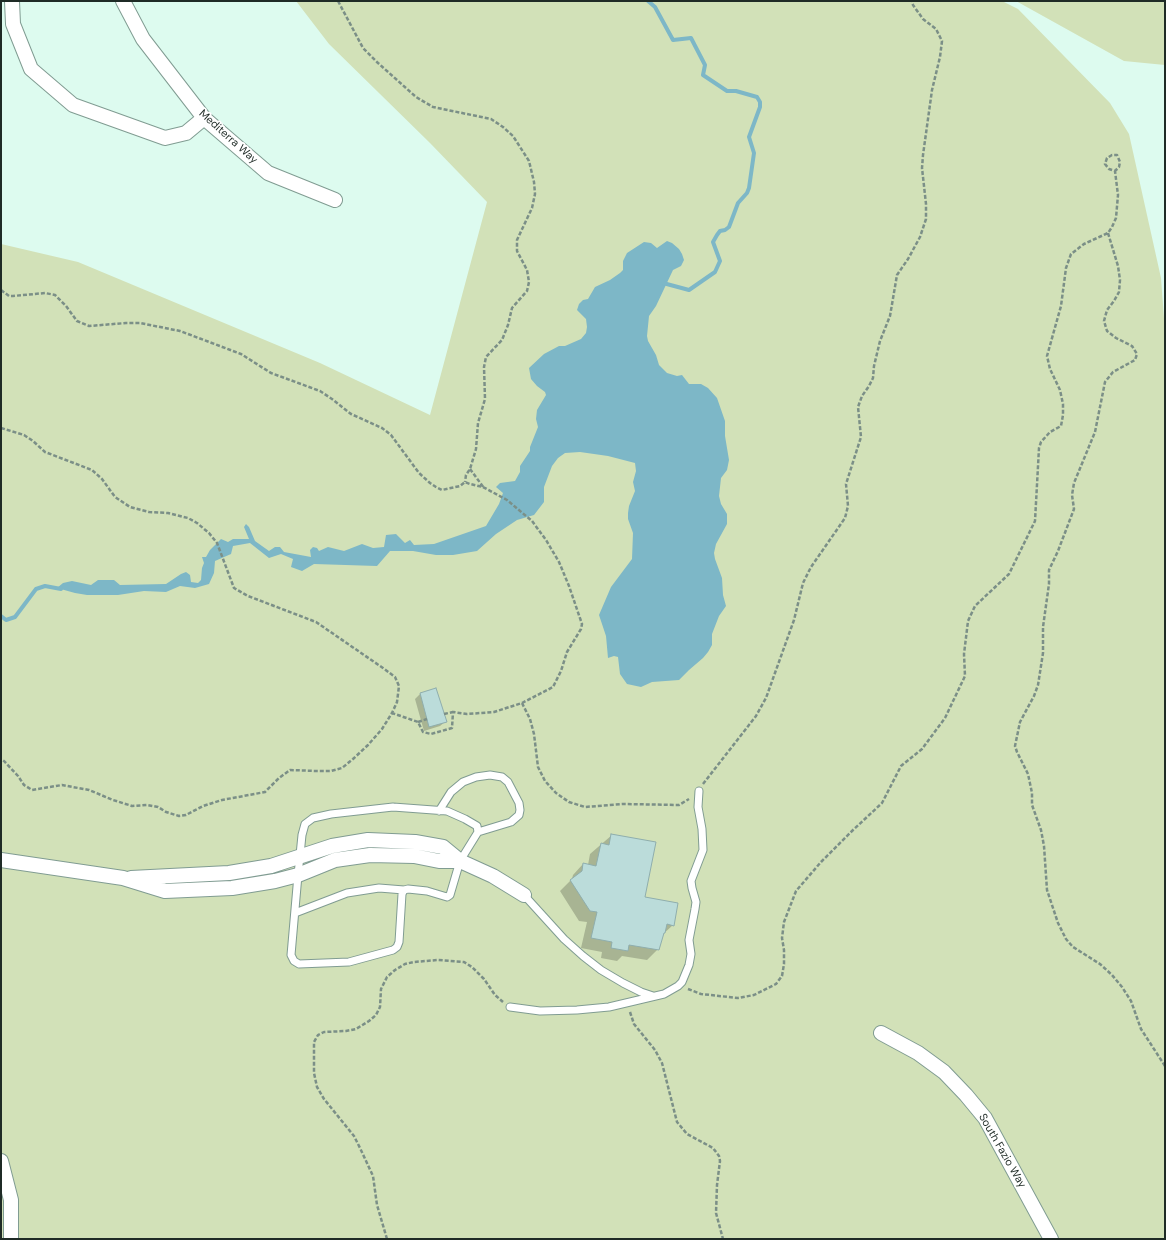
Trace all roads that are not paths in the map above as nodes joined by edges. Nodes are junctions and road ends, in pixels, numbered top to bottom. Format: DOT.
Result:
graph roads {
  1 [pos="12,1"];
  2 [pos="123,1"];
  3 [pos="204,118"];
  4 [pos="335,200"];
  5 [pos="699,791"];
  6 [pos="440,811"];
  7 [pos="478,832"];
  8 [pos="300,856"];
  9 [pos="1,860"];
  10 [pos="460,860"];
  11 [pos="298,875"];
  12 [pos="123,878"];
  13 [pos="404,890"];
  14 [pos="524,895"];
  15 [pos="295,913"];
  16 [pos="654,996"];
  17 [pos="510,1007"];
  18 [pos="881,1033"];
  19 [pos="1,1161"];
  20 [pos="11,1239"];
  21 [pos="1051,1239"];
  1 -- 3 [label="street"];
  2 -- 3 [label="street, Mediterra Way"];
  3 -- 4 [label="street, Mediterra Way"];
  5 -- 16 [label="lane"];
  6 -- 7 [label="lane"];
  6 -- 7 [label="lane"];
  6 -- 8 [label="lane"];
  7 -- 10 [label="lane"];
  8 -- 10 [label="street"];
  8 -- 11 [label="lane"];
  8 -- 12 [label="street"];
  9 -- 12 [label="street"];
  10 -- 11 [label="street"];
  10 -- 13 [label="lane"];
  10 -- 14 [label="street"];
  11 -- 12 [label="street"];
  11 -- 15 [label="lane"];
  13 -- 15 [label="lane"];
  13 -- 15 [label="lane"];
  14 -- 16 [label="lane"];
  16 -- 17 [label="lane"];
  18 -- 21 [label="street, South Fazio Way"];
  19 -- 20 [label="street"];
}
